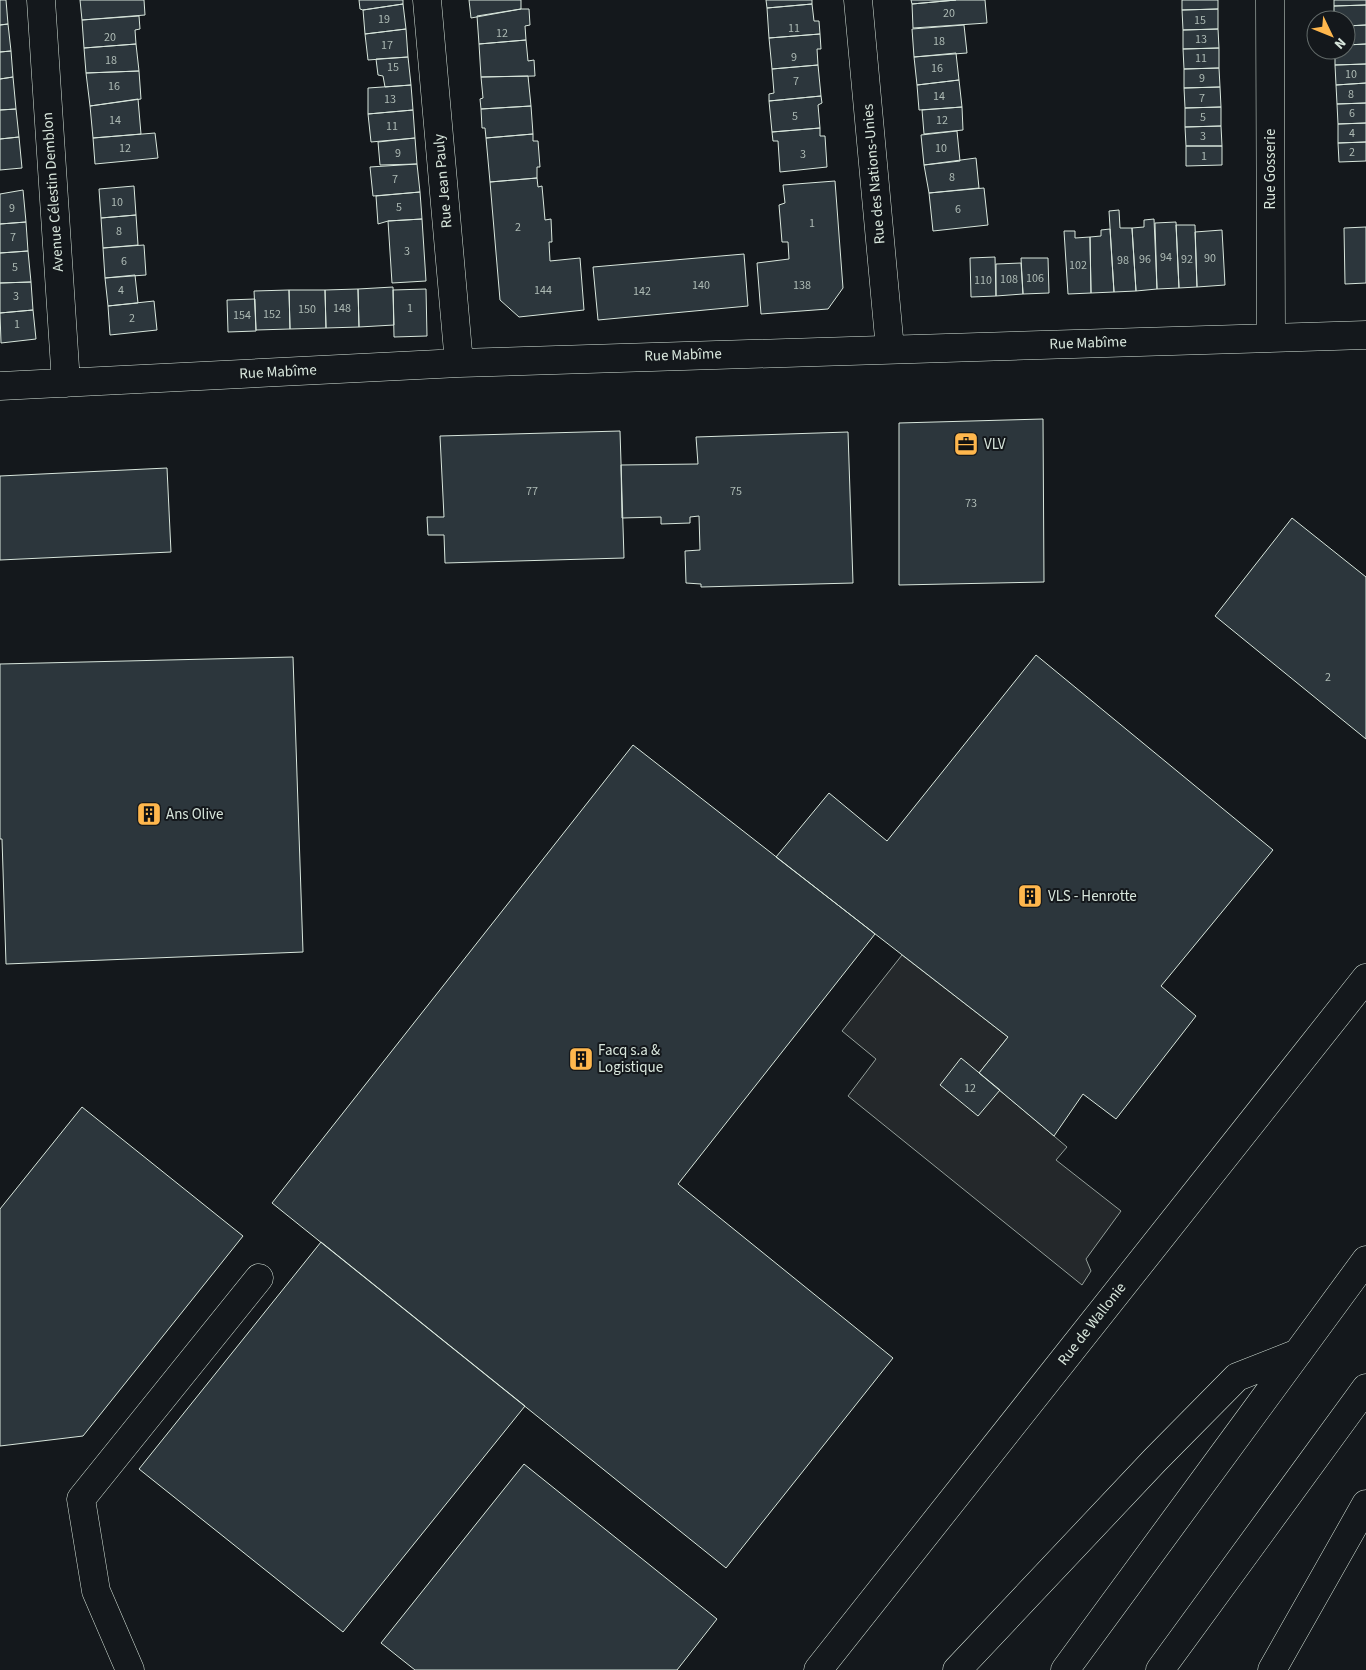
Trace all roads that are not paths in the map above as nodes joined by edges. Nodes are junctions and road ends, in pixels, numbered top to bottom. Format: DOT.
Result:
graph roads {
  1 [pos="40,0"];
  2 [pos="427,0"];
  3 [pos="858,0"];
  4 [pos="1270,0"];
  5 [pos="1366,335"];
  6 [pos="1271,338"];
  7 [pos="890,349"];
  8 [pos="459,363"];
  9 [pos="66,383"];
  10 [pos="0,386"];
  11 [pos="1366,978"];
  12 [pos="1366,1260"];
  13 [pos="259,1278"];
  14 [pos="1298,1353"];
  15 [pos="1366,1388"];
  16 [pos="1366,1504"];
  17 [pos="130,1670"];
  18 [pos="818,1670"];
  19 [pos="957,1670"];
  20 [pos="1065,1670"];
  21 [pos="1160,1670"];
  22 [pos="1272,1670"];
  1 -- 9 [label="main road, Avenue Célestin Demblon"];
  2 -- 8 [label="main road, Rue Jean Pauly"];
  3 -- 7 [label="main road, Rue des Nations-Unies"];
  4 -- 6 [label="main road, Rue Gosserie"];
  5 -- 6 [label="main road, Rue Mabîme"];
  6 -- 7 [label="main road, Rue Mabîme"];
  7 -- 8 [label="main road, Rue Mabîme"];
  8 -- 9 [label="main road, Rue Mabîme"];
  9 -- 10 [label="main road, Rue Mabîme"];
  11 -- 18 [label="main road, Rue de Wallonie"];
  12 -- 14 [label="main road"];
  13 -- 17 [label="main road"];
  14 -- 19 [label="main road"];
  14 -- 20 [label="main road"];
  15 -- 21 [label="main road"];
  16 -- 22 [label="main road"];
}
